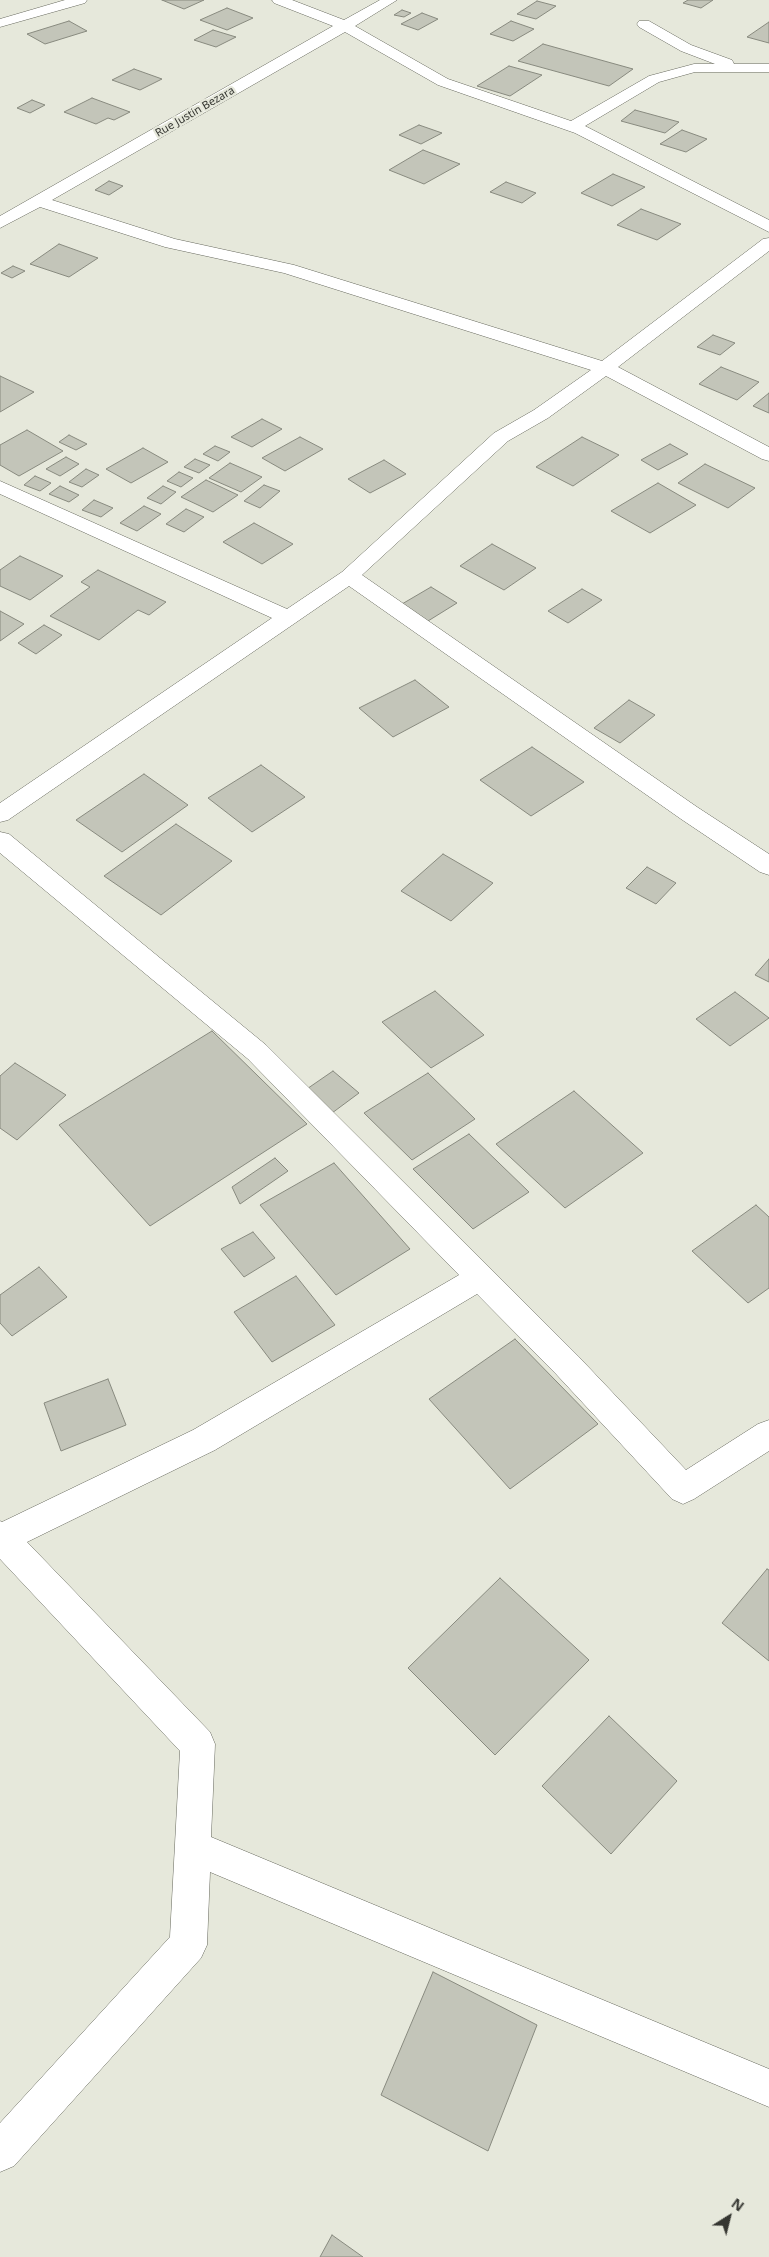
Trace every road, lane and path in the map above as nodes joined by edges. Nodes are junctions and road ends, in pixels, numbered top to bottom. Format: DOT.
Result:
graph roads {
  1 [pos="80,0"];
  2 [pos="279,0"];
  3 [pos="390,0"];
  4 [pos="0,23"];
  5 [pos="644,24"];
  6 [pos="345,26"];
  7 [pos="742,68"];
  8 [pos="769,68"];
  9 [pos="573,127"];
  10 [pos="38,201"];
  11 [pos="0,223"];
  12 [pos="769,227"];
  13 [pos="769,243"];
  14 [pos="605,368"];
  15 [pos="769,455"];
  16 [pos="0,487"];
  17 [pos="349,576"];
  18 [pos="289,618"];
  19 [pos="0,814"];
  20 [pos="0,840"];
  21 [pos="769,866"];
  22 [pos="480,1278"];
  23 [pos="769,1434"];
  24 [pos="1,1537"];
  25 [pos="193,1847"];
  26 [pos="769,2088"];
  27 [pos="0,2152"];
  1 -- 4 [label="street"];
  2 -- 6 [label="street"];
  3 -- 6 [label="street, Rue Justin Bezara"];
  5 -- 7 [label="street"];
  6 -- 9 [label="street"];
  6 -- 10 [label="street, Rue Justin Bezara"];
  7 -- 8 [label="street"];
  7 -- 9 [label="street"];
  9 -- 12 [label="street"];
  10 -- 11 [label="street, Rue Justin Bezara"];
  10 -- 14 [label="street"];
  13 -- 14 [label="street"];
  14 -- 15 [label="street"];
  14 -- 17 [label="street"];
  16 -- 18 [label="street"];
  17 -- 18 [label="street"];
  17 -- 21 [label="street"];
  18 -- 19 [label="street"];
  20 -- 22 [label="street"];
  22 -- 23 [label="street"];
  22 -- 24 [label="street"];
  24 -- 25 [label="street"];
  25 -- 26 [label="street"];
  25 -- 27 [label="street"];
}
